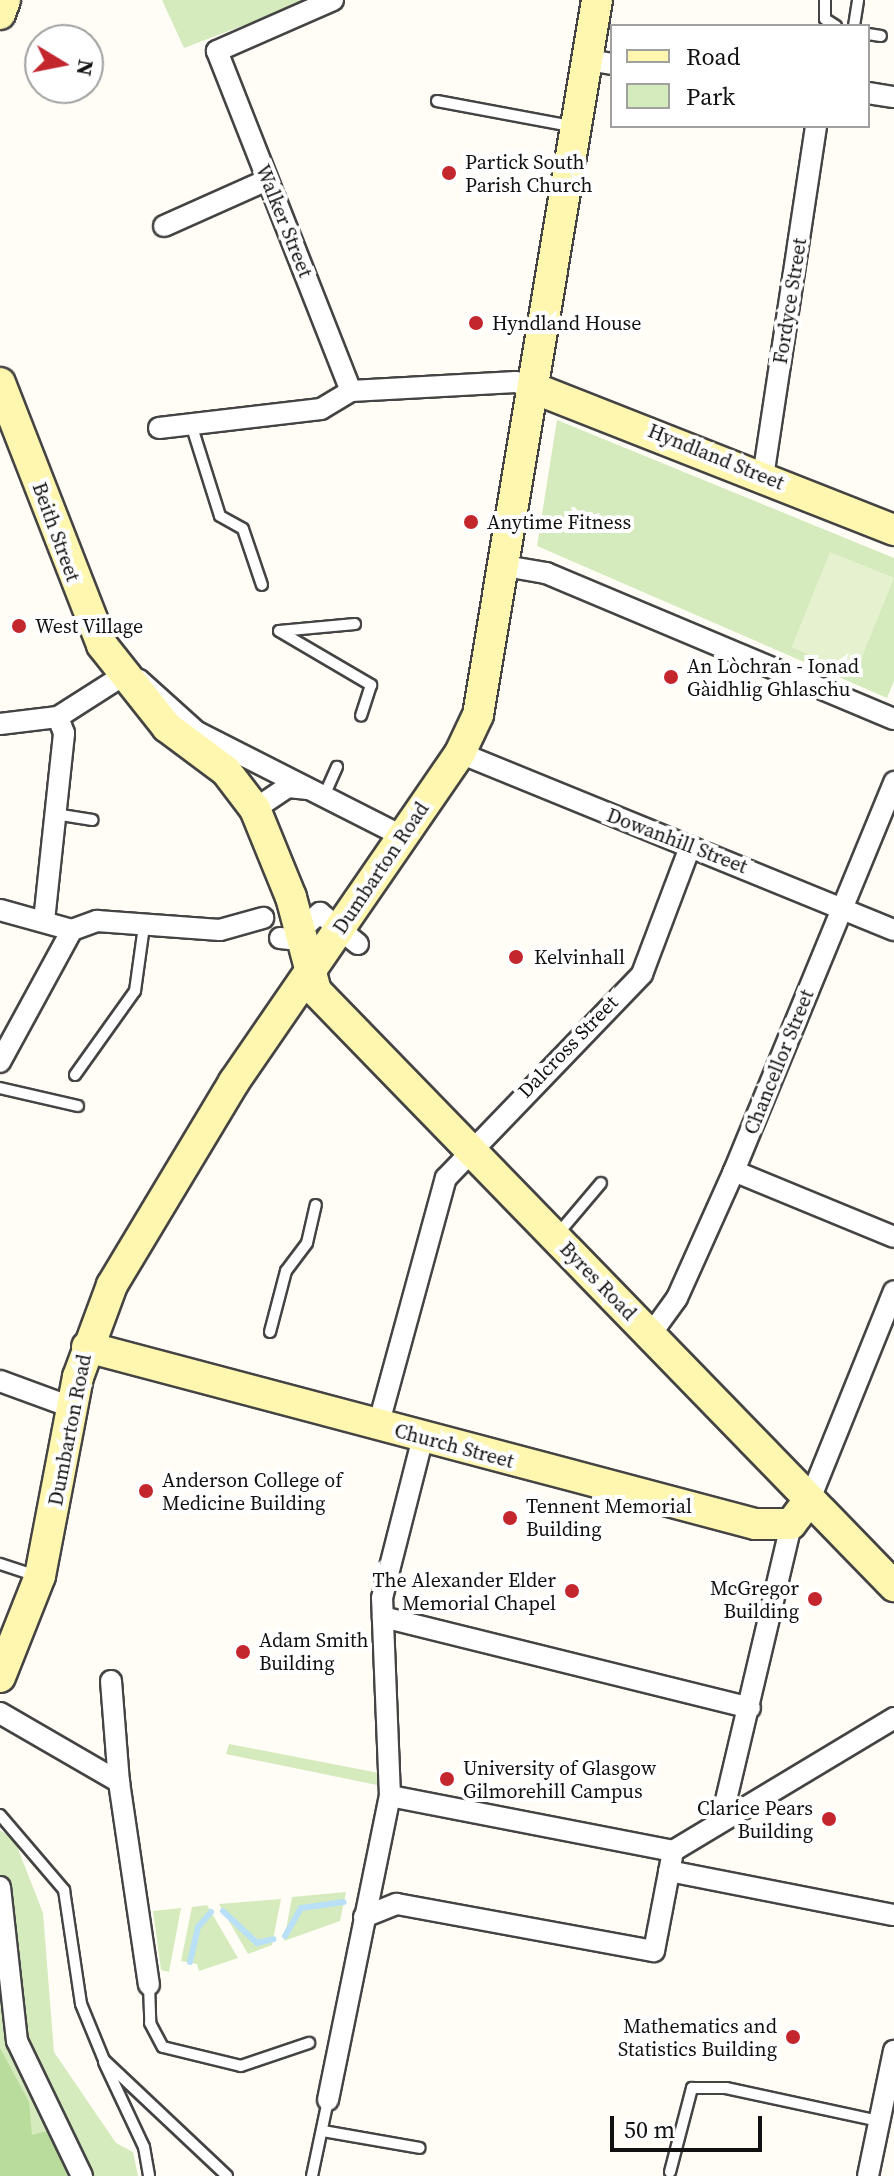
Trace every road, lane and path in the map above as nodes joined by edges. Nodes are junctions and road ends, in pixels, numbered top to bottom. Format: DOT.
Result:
graph roads {
  1 [pos="5,0"];
  2 [pos="333,0"];
  3 [pos="597,0"];
  4 [pos="825,0"];
  5 [pos="858,0"];
  6 [pos="0,14"];
  7 [pos="833,24"];
  8 [pos="854,24"];
  9 [pos="870,34"];
  10 [pos="881,36"];
  11 [pos="600,62"];
  12 [pos="870,93"];
  13 [pos="894,97"];
  14 [pos="437,101"];
  15 [pos="577,127"];
  16 [pos="816,128"];
  17 [pos="267,180"];
  18 [pos="164,226"];
  19 [pos="0,383"];
  20 [pos="536,389"];
  21 [pos="351,391"];
  22 [pos="191,424"];
  23 [pos="159,428"];
  24 [pos="763,477"];
  25 [pos="894,530"];
  26 [pos="505,566"];
  27 [pos="262,585"];
  28 [pos="355,624"];
  29 [pos="122,676"];
  30 [pos="361,715"];
  31 [pos="58,717"];
  32 [pos="894,719"];
  33 [pos="0,724"];
  34 [pos="460,753"];
  35 [pos="337,767"];
  36 [pos="894,782"];
  37 [pos="318,793"];
  38 [pos="255,809"];
  39 [pos="55,814"];
  40 [pos="93,820"];
  41 [pos="402,836"];
  42 [pos="690,847"];
  43 [pos="842,908"];
  44 [pos="0,910"];
  45 [pos="263,918"];
  46 [pos="44,921"];
  47 [pos="144,926"];
  48 [pos="72,930"];
  49 [pos="894,930"];
  50 [pos="290,934"];
  51 [pos="349,936"];
  52 [pos="306,974"];
  53 [pos="0,1062"];
  54 [pos="75,1075"];
  55 [pos="0,1088"];
  56 [pos="78,1106"];
  57 [pos="469,1152"];
  58 [pos="734,1171"];
  59 [pos="601,1183"];
  60 [pos="316,1205"];
  61 [pos="555,1237"];
  62 [pos="894,1237"];
  63 [pos="894,1291"];
  64 [pos="270,1332"];
  65 [pos="651,1334"];
  66 [pos="87,1347"];
  67 [pos="0,1381"];
  68 [pos="71,1407"];
  69 [pos="378,1426"];
  70 [pos="423,1437"];
  71 [pos="810,1499"];
  72 [pos="791,1524"];
  73 [pos="0,1564"];
  74 [pos="40,1576"];
  75 [pos="894,1586"];
  76 [pos="383,1617"];
  77 [pos="0,1677"];
  78 [pos="111,1681"];
  79 [pos="750,1708"];
  80 [pos="0,1713"];
  81 [pos="894,1718"];
  82 [pos="119,1782"];
  83 [pos="390,1796"];
  84 [pos="0,1815"];
  85 [pos="722,1817"];
  86 [pos="671,1861"];
  87 [pos="0,1887"];
  88 [pos="894,1915"];
  89 [pos="364,1917"];
  90 [pos="149,1985"];
  91 [pos="7,2024"];
  92 [pos="309,2043"];
  93 [pos="894,2051"];
  94 [pos="104,2060"];
  95 [pos="328,2100"];
  96 [pos="879,2121"];
  97 [pos="323,2131"];
  98 [pos="420,2148"];
  99 [pos="670,2172"];
  100 [pos="311,2175"];
  101 [pos="82,2176"];
  102 [pos="149,2176"];
  103 [pos="227,2176"];
  104 [pos="868,2176"];
  1 -- 6 [label="street"];
  2 -- 17 [label="street, Walker Street"];
  3 -- 11 [label="street, Dumbarton Road"];
  4 -- 7 [label="lane"];
  5 -- 8 [label="lane"];
  9 -- 10 [label="lane"];
  11 -- 15 [label="street, Dumbarton Road"];
  12 -- 13 [label="street"];
  14 -- 15 [label="lane"];
  15 -- 20 [label="street, Dumbarton Road"];
  16 -- 24 [label="street, Fordyce Street"];
  17 -- 18 [label="street"];
  17 -- 21 [label="street, Walker Street"];
  19 -- 29 [label="street, Beith Street"];
  20 -- 21 [label="street"];
  20 -- 24 [label="street, Hyndland Street"];
  20 -- 26 [label="street, Dumbarton Road"];
  21 -- 22 [label="street"];
  22 -- 23 [label="street"];
  22 -- 27 [label="lane"];
  24 -- 25 [label="street, Hyndland Street"];
  26 -- 32 [label="street"];
  26 -- 34 [label="street, Dumbarton Road"];
  28 -- 30 [label="lane"];
  29 -- 31 [label="street"];
  29 -- 37 [label="street"];
  29 -- 38 [label="street, Beith Street"];
  31 -- 33 [label="street"];
  31 -- 39 [label="street"];
  34 -- 41 [label="street, Dumbarton Road"];
  34 -- 42 [label="street, Dowanhill Street"];
  35 -- 37 [label="lane"];
  36 -- 43 [label="street, Chancellor Street"];
  37 -- 38 [label="street"];
  37 -- 41 [label="street"];
  38 -- 50 [label="street, Beith Street"];
  39 -- 40 [label="lane"];
  39 -- 46 [label="street"];
  41 -- 51 [label="street, Dumbarton Road"];
  42 -- 43 [label="street, Dowanhill Street"];
  42 -- 57 [label="street, Dalcross Street"];
  43 -- 49 [label="street, Dowanhill Street"];
  43 -- 58 [label="street, Chancellor Street"];
  44 -- 46 [label="street"];
  45 -- 47 [label="street"];
  46 -- 48 [label="street"];
  47 -- 48 [label="street"];
  47 -- 54 [label="lane"];
  48 -- 53 [label="street"];
  50 -- 51 [label="street"];
  50 -- 52 [label="street, Beith Street"];
  51 -- 52 [label="street, Dumbarton Road"];
  52 -- 57 [label="street, Byres Road"];
  52 -- 66 [label="street, Dumbarton Road"];
  55 -- 56 [label="lane"];
  57 -- 61 [label="street, Byres Road"];
  57 -- 69 [label="street, Dalcross Street"];
  58 -- 62 [label="street"];
  58 -- 65 [label="street, Chancellor Street"];
  59 -- 61 [label="lane"];
  60 -- 64 [label="lane"];
  61 -- 65 [label="street, Byres Road"];
  63 -- 71 [label="street"];
  65 -- 71 [label="street, Byres Road"];
  66 -- 68 [label="street, Dumbarton Road"];
  66 -- 69 [label="street, Church Street"];
  67 -- 68 [label="street"];
  68 -- 74 [label="street, Dumbarton Road"];
  69 -- 70 [label="street, Church Street"];
  70 -- 72 [label="street, Church Street"];
  70 -- 76 [label="street"];
  71 -- 72 [label="street"];
  71 -- 75 [label="street, Byres Road"];
  72 -- 79 [label="street"];
  73 -- 74 [label="lane"];
  74 -- 77 [label="street, Dumbarton Road"];
  76 -- 79 [label="street"];
  76 -- 83 [label="street"];
  78 -- 82 [label="street"];
  79 -- 85 [label="street"];
  80 -- 82 [label="street"];
  81 -- 85 [label="street"];
  82 -- 90 [label="street"];
  83 -- 86 [label="street"];
  83 -- 89 [label="street"];
  84 -- 94 [label="lane"];
  85 -- 86 [label="street"];
  86 -- 88 [label="street"];
  86 -- 89 [label="street"];
  87 -- 91 [label="street"];
  89 -- 95 [label="street"];
  90 -- 92 [label="lane"];
  91 -- 101 [label="street"];
  93 -- 96 [label="street"];
  94 -- 102 [label="lane"];
  94 -- 103 [label="lane"];
  95 -- 97 [label="lane"];
  96 -- 99 [label="lane"];
  96 -- 104 [label="street"];
  97 -- 98 [label="lane"];
  97 -- 100 [label="lane"];
}
